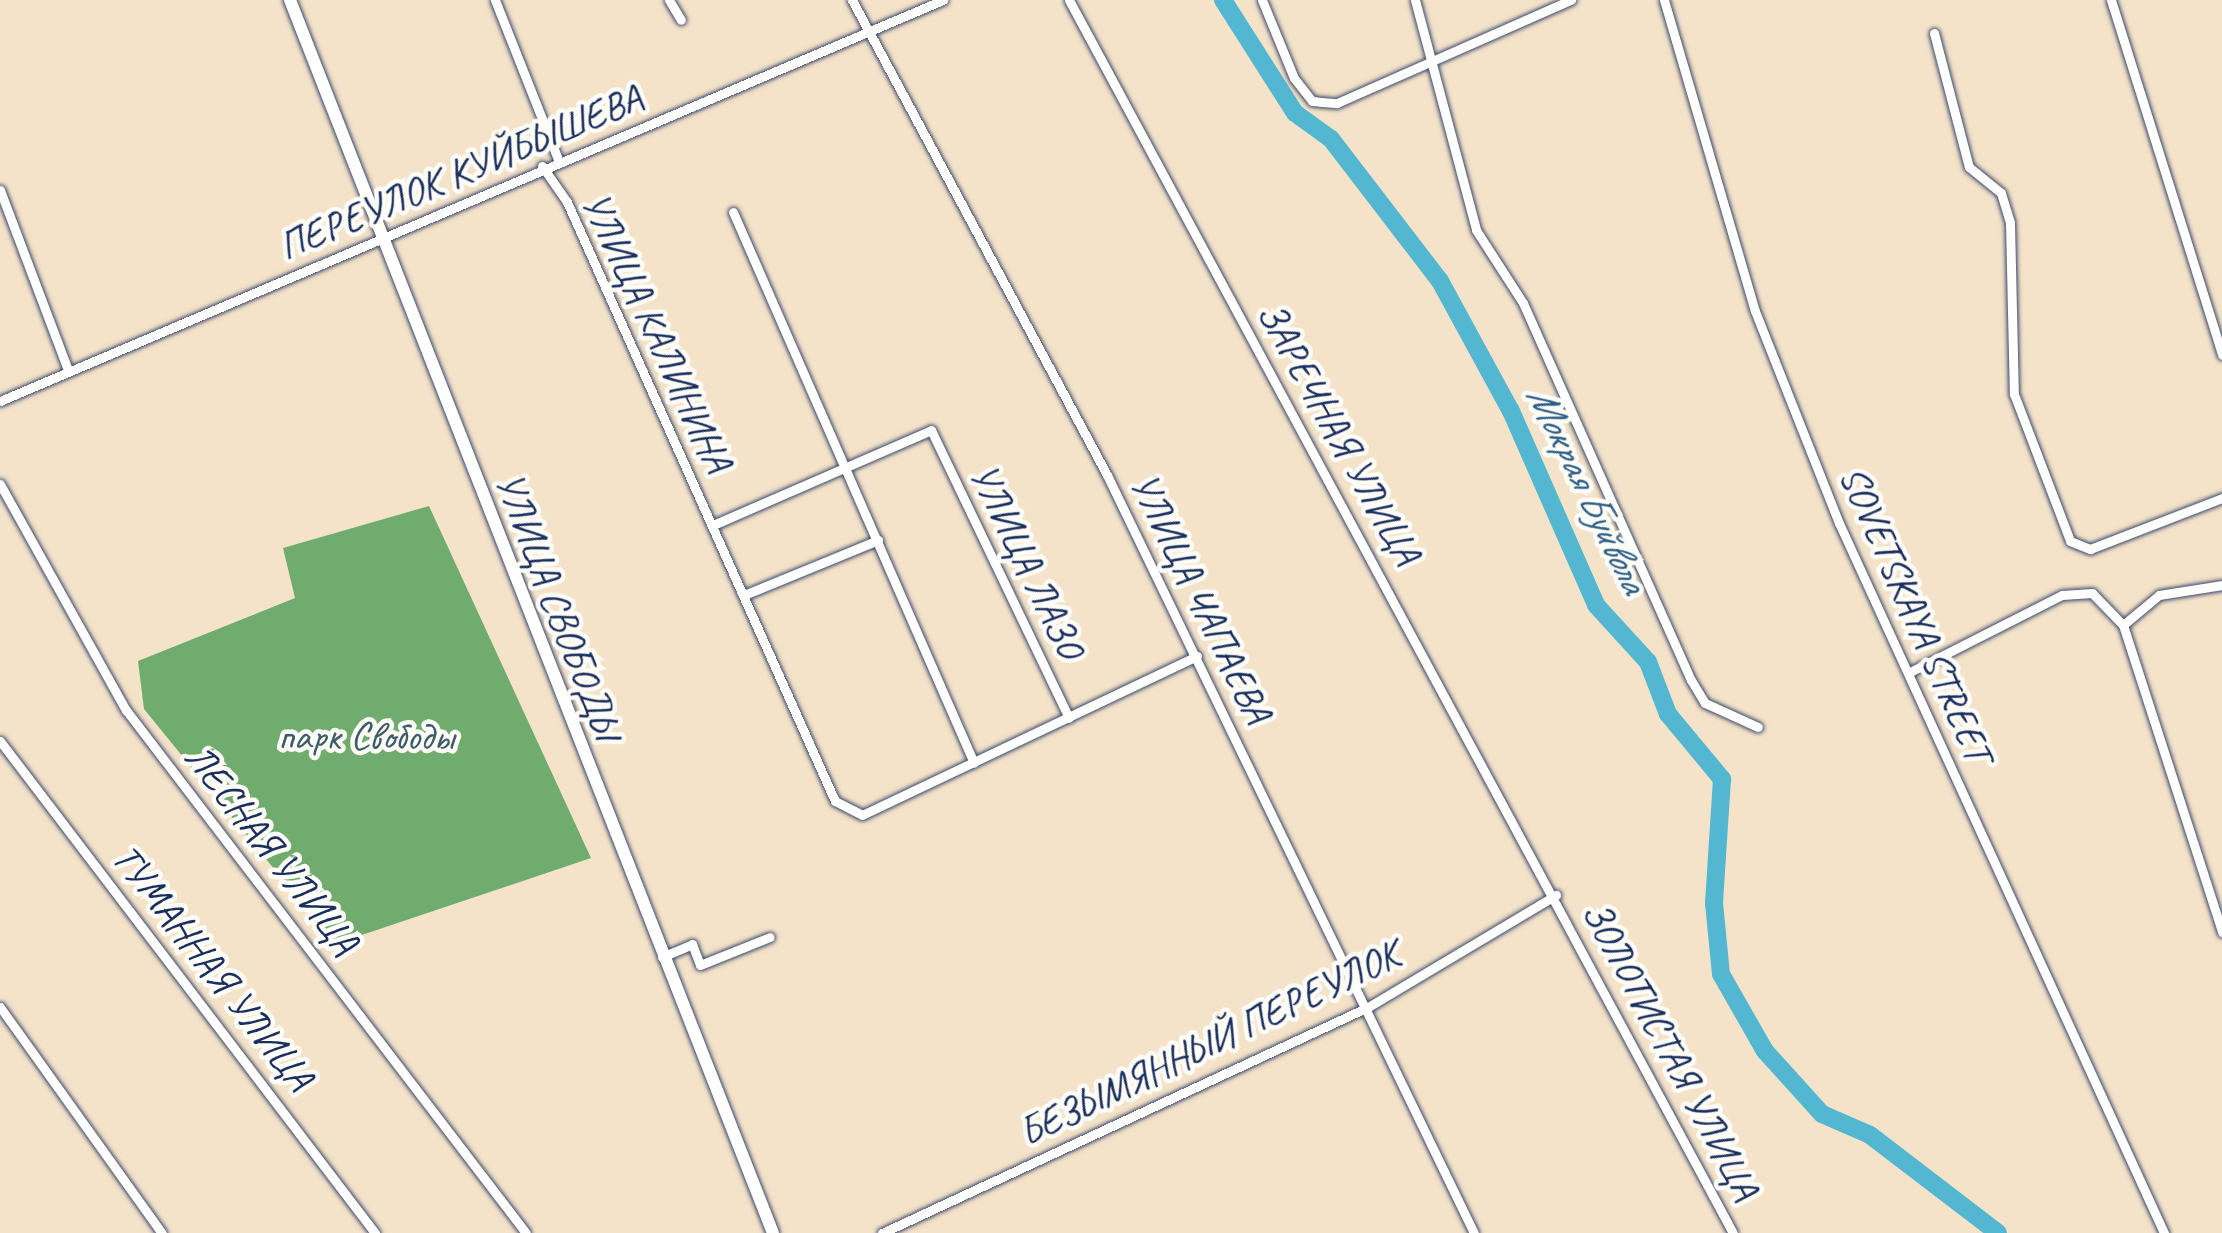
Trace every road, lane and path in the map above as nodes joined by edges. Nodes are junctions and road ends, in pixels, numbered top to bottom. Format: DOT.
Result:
graph roads {
  1 [pos="290,0"];
  2 [pos="496,0"];
  3 [pos="669,0"];
  4 [pos="852,0"];
  5 [pos="943,0"];
  6 [pos="1069,0"];
  7 [pos="1262,0"];
  8 [pos="1415,0"];
  9 [pos="1572,0"];
  10 [pos="1664,0"];
  11 [pos="2111,0"];
  12 [pos="680,20"];
  13 [pos="870,33"];
  14 [pos="1934,33"];
  15 [pos="1432,65"];
  16 [pos="558,159"];
  17 [pos="542,166"];
  18 [pos="0,190"];
  19 [pos="733,212"];
  20 [pos="381,235"];
  21 [pos="2222,355"];
  22 [pos="68,370"];
  23 [pos="0,401"];
  24 [pos="847,470"];
  25 [pos="0,484"];
  26 [pos="2222,498"];
  27 [pos="713,526"];
  28 [pos="878,540"];
  29 [pos="2222,585"];
  30 [pos="744,595"];
  31 [pos="2123,626"];
  32 [pos="1197,656"];
  33 [pos="1908,673"];
  34 [pos="1069,718"];
  35 [pos="1758,727"];
  36 [pos="0,741"];
  37 [pos="974,763"];
  38 [pos="1556,895"];
  39 [pos="2222,932"];
  40 [pos="770,937"];
  41 [pos="659,958"];
  42 [pos="0,1007"];
  43 [pos="1368,1007"];
  44 [pos="162,1233"];
  45 [pos="376,1233"];
  46 [pos="526,1233"];
  47 [pos="773,1233"];
  48 [pos="882,1233"];
  49 [pos="1474,1233"];
  50 [pos="1734,1233"];
  51 [pos="2164,1233"];
  1 -- 20 [label="main road, УЛИЦА СВОБОДЫ"];
  2 -- 16 [label="street, УЛИЦА КАЛИНИНА"];
  3 -- 12 [label="street"];
  4 -- 13 [label="street, УЛИЦА ЧАПАЕВА"];
  5 -- 13 [label="street, ПЕРЕУЛОК КУЙБЫШЕВА"];
  6 -- 38 [label="street, ЗАРЕЧНАЯ УЛИЦА"];
  7 -- 15 [label="street"];
  8 -- 15 [label="street"];
  9 -- 15 [label="street"];
  10 -- 33 [label="street, SOVETSKAYA STREET"];
  11 -- 21 [label="street"];
  13 -- 16 [label="street, ПЕРЕУЛОК КУЙБЫШЕВА"];
  13 -- 32 [label="street, УЛИЦА ЧАПАЕВА"];
  14 -- 26 [label="street"];
  15 -- 35 [label="street"];
  16 -- 17 [label="street, ПЕРЕУЛОК КУЙБЫШЕВА"];
  17 -- 20 [label="street, ПЕРЕУЛОК КУЙБЫШЕВА"];
  17 -- 27 [label="street, УЛИЦА КАЛИНИНА"];
  18 -- 22 [label="street"];
  19 -- 24 [label="street"];
  20 -- 22 [label="street, ПЕРЕУЛОК КУЙБЫШЕВА"];
  20 -- 41 [label="main road, УЛИЦА СВОБОДЫ"];
  22 -- 23 [label="street, ПЕРЕУЛОК КУЙБЫШЕВА"];
  24 -- 27 [label="street"];
  24 -- 28 [label="street"];
  24 -- 34 [label="street, УЛИЦА ЛАЗО"];
  25 -- 46 [label="street, ЛЕСНАЯ УЛИЦА"];
  27 -- 30 [label="street, УЛИЦА КАЛИНИНА"];
  28 -- 30 [label="street"];
  28 -- 37 [label="street"];
  29 -- 31 [label="street"];
  30 -- 37 [label="street, УЛИЦА КАЛИНИНА"];
  31 -- 33 [label="street"];
  31 -- 39 [label="street"];
  32 -- 34 [label="street"];
  32 -- 43 [label="street, УЛИЦА ЧАПАЕВА"];
  33 -- 51 [label="street, SOVETSKAYA STREET"];
  34 -- 37 [label="street"];
  36 -- 45 [label="street, ТУМАННАЯ УЛИЦА"];
  38 -- 43 [label="street, БЕЗЫМЯННЫЙ ПЕРЕУЛОК"];
  38 -- 50 [label="street, ЗОЛОТИСТАЯ УЛИЦА"];
  40 -- 41 [label="street"];
  41 -- 47 [label="main road, УЛИЦА СВОБОДЫ"];
  42 -- 44 [label="street"];
  43 -- 48 [label="street, БЕЗЫМЯННЫЙ ПЕРЕУЛОК"];
  43 -- 49 [label="street, УЛИЦА ЧАПАЕВА"];
}
